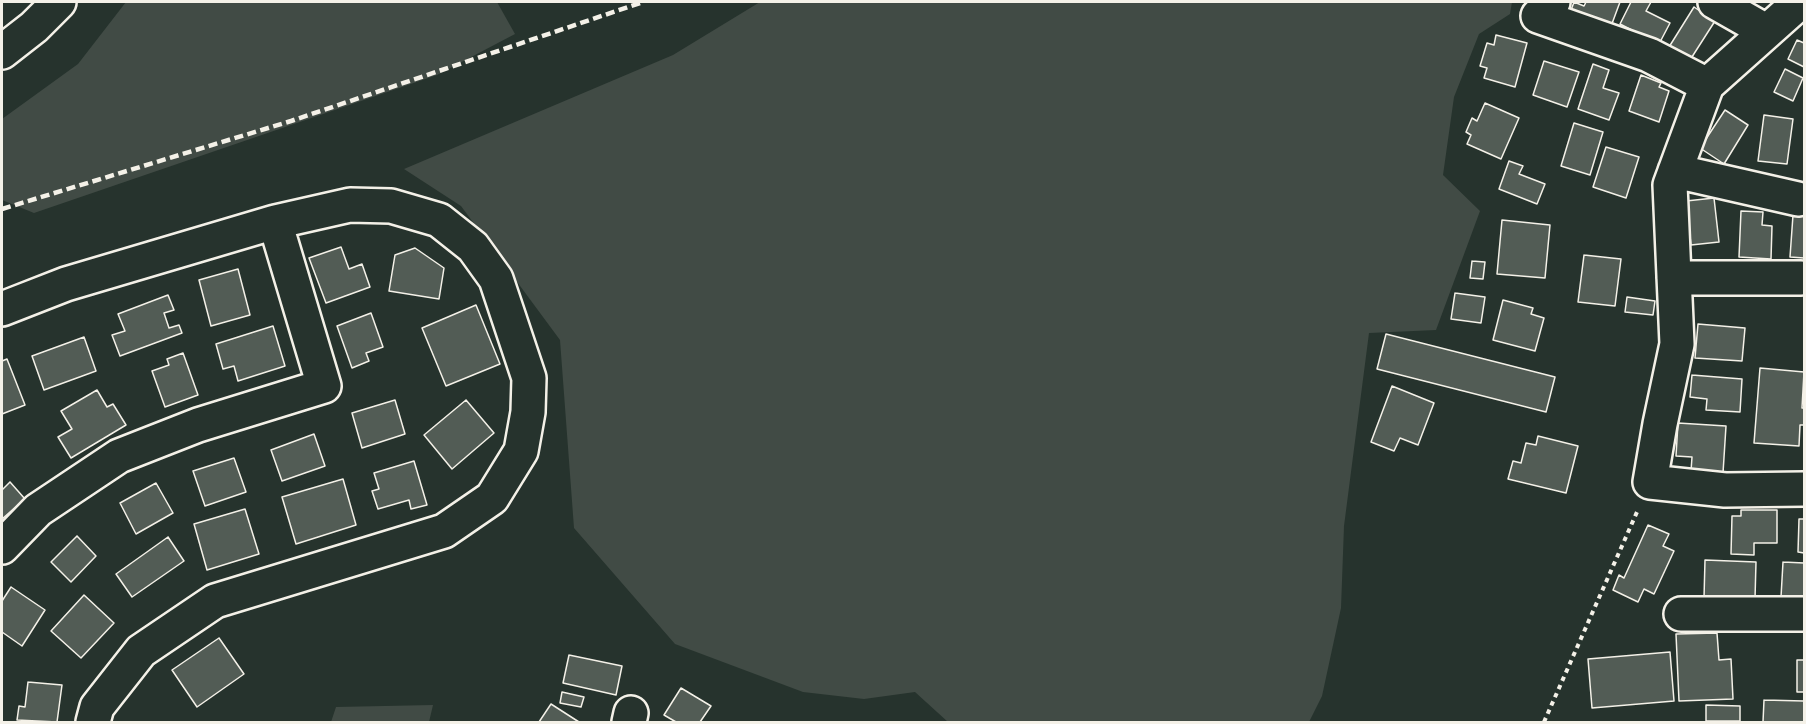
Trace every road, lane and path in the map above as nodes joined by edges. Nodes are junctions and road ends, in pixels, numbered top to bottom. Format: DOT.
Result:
graph roads {
  1 [pos="59,2"];
  2 [pos="1553,2"];
  3 [pos="1715,2"];
  4 [pos="1800,2"];
  5 [pos="1766,31"];
  6 [pos="2,52"];
  7 [pos="1707,85"];
  8 [pos="1675,171"];
  9 [pos="1798,199"];
  10 [pos="275,222"];
  11 [pos="1674,278"];
  12 [pos="1801,278"];
  13 [pos="2,309"];
  14 [pos="1650,482"];
  15 [pos="1804,489"];
  16 [pos="2,548"];
  17 [pos="1681,614"];
  18 [pos="1804,614"];
  19 [pos="93,723"];
  20 [pos="1544,723"];
  1 -- 6 [label="street"];
  2 -- 7 [label="street"];
  3 -- 5 [label="street"];
  4 -- 5 [label="street"];
  5 -- 7 [label="street"];
  7 -- 8 [label="street"];
  8 -- 9 [label="street"];
  8 -- 11 [label="street"];
  10 -- 13 [label="street"];
  10 -- 16 [label="street"];
  10 -- 19 [label="street"];
  11 -- 12 [label="street"];
  11 -- 14 [label="street"];
  14 -- 15 [label="street"];
  14 -- 20 [label="path"];
  17 -- 18 [label="street"];
}
